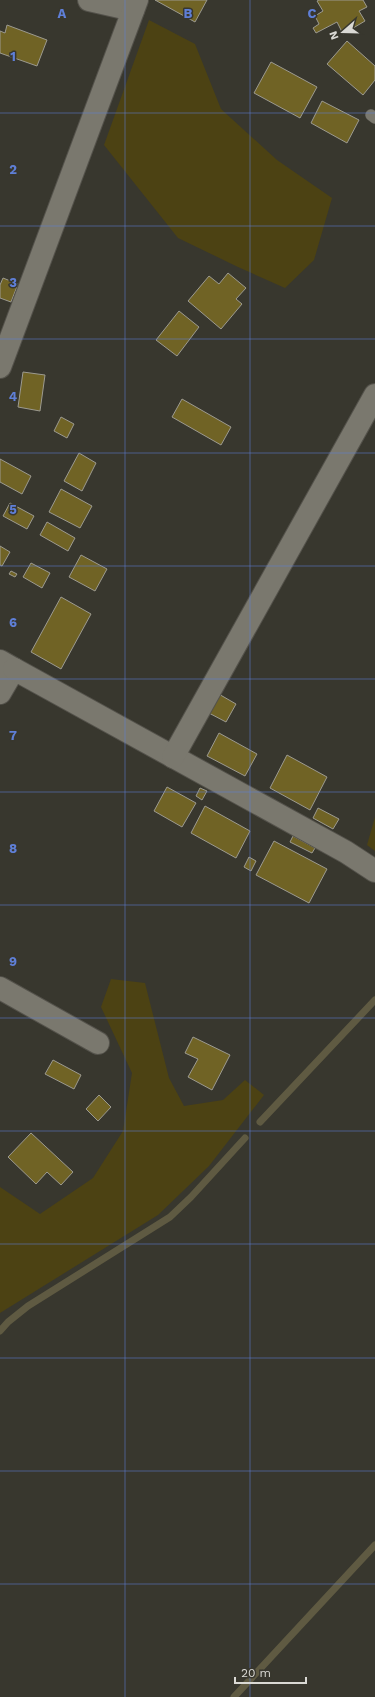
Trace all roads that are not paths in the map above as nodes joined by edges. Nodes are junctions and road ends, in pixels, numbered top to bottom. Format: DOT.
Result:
graph roads {
  1 [pos="89,0"];
  2 [pos="135,5"];
  3 [pos="0,367"];
  4 [pos="375,395"];
  5 [pos="7,665"];
  6 [pos="0,693"];
  7 [pos="172,757"];
  8 [pos="375,871"];
  9 [pos="0,988"];
  10 [pos="98,1043"];
  1 -- 2 [label="street"];
  2 -- 3 [label="street"];
  4 -- 7 [label="street"];
  5 -- 6 [label="street"];
  5 -- 7 [label="street"];
  7 -- 8 [label="street"];
  9 -- 10 [label="street"];
}
